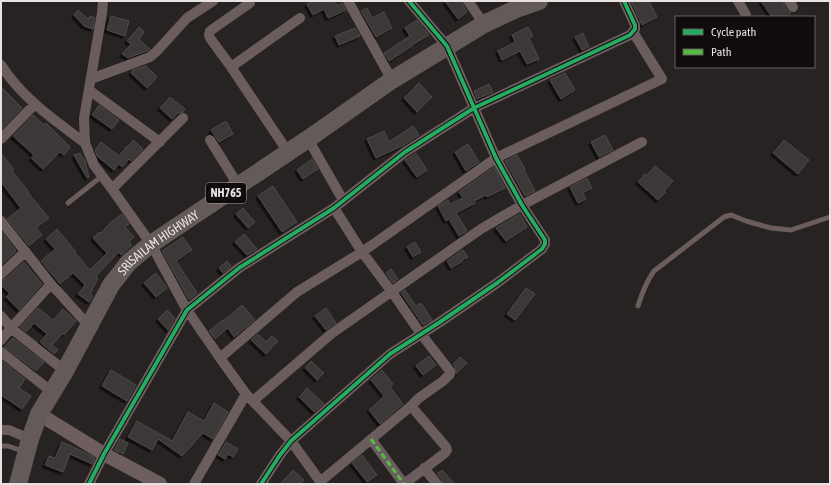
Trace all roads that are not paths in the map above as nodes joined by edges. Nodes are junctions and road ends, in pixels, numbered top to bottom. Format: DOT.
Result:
graph roads {
  1 [pos="103,1"];
  2 [pos="213,1"];
  3 [pos="348,1"];
  4 [pos="409,1"];
  5 [pos="468,1"];
  6 [pos="539,1"];
  7 [pos="624,1"];
  8 [pos="738,1"];
  9 [pos="250,3"];
  10 [pos="513,5"];
  11 [pos="746,15"];
  12 [pos="300,18"];
  13 [pos="484,24"];
  14 [pos="633,32"];
  15 [pos="446,46"];
  16 [pos="1,65"];
  17 [pos="231,67"];
  18 [pos="91,79"];
  19 [pos="392,80"];
  20 [pos="89,90"];
  21 [pos="35,104"];
  22 [pos="474,108"];
  23 [pos="183,118"];
  24 [pos="1,139"];
  25 [pos="308,139"];
  26 [pos="210,140"];
  27 [pos="160,142"];
  28 [pos="642,142"];
  29 [pos="85,143"];
  30 [pos="288,152"];
  31 [pos="496,158"];
  32 [pos="102,176"];
  33 [pos="238,185"];
  34 [pos="112,189"];
  35 [pos="343,200"];
  36 [pos="68,203"];
  37 [pos="522,205"];
  38 [pos="334,208"];
  39 [pos="830,217"];
  40 [pos="1,220"];
  41 [pos="151,244"];
  42 [pos="25,252"];
  43 [pos="362,252"];
  44 [pos="1,274"];
  45 [pos="51,284"];
  46 [pos="392,292"];
  47 [pos="638,306"];
  48 [pos="188,310"];
  49 [pos="1,316"];
  50 [pos="89,326"];
  51 [pos="11,328"];
  52 [pos="421,334"];
  53 [pos="1,340"];
  54 [pos="1,352"];
  55 [pos="220,358"];
  56 [pos="64,372"];
  57 [pos="52,392"];
  58 [pos="250,398"];
  59 [pos="411,406"];
  60 [pos="39,414"];
  61 [pos="1,430"];
  62 [pos="371,439"];
  63 [pos="291,441"];
  64 [pos="1,446"];
  65 [pos="28,446"];
  66 [pos="104,454"];
  67 [pos="424,468"];
  68 [pos="321,482"];
  69 [pos="18,484"];
  70 [pos="89,484"];
  71 [pos="160,484"];
  72 [pos="194,484"];
  73 [pos="261,484"];
  74 [pos="404,484"];
  75 [pos="437,484"];
  1 -- 18 [label="street"];
  2 -- 18 [label="street"];
  3 -- 19 [label="street"];
  4 -- 15 [label="street"];
  5 -- 13 [label="street"];
  6 -- 10 [label="highway, SRISAILAM HIGHWAY / NH765"];
  7 -- 14 [label="street"];
  8 -- 11 [label="street"];
  9 -- 17 [label="street"];
  10 -- 13 [label="highway, SRISAILAM HIGHWAY / NH765"];
  12 -- 17 [label="street"];
  13 -- 15 [label="highway, SRISAILAM HIGHWAY / NH765"];
  14 -- 22 [label="street"];
  14 -- 31 [label="street"];
  15 -- 19 [label="highway, SRISAILAM HIGHWAY / NH765"];
  15 -- 22 [label="street"];
  16 -- 21 [label="street"];
  17 -- 30 [label="street"];
  18 -- 20 [label="street"];
  19 -- 25 [label="highway, SRISAILAM HIGHWAY / NH765"];
  20 -- 27 [label="street"];
  20 -- 29 [label="street"];
  21 -- 24 [label="street"];
  21 -- 29 [label="street"];
  22 -- 31 [label="street"];
  22 -- 35 [label="street"];
  23 -- 27 [label="street"];
  25 -- 30 [label="highway, SRISAILAM HIGHWAY / NH765"];
  25 -- 35 [label="street"];
  26 -- 33 [label="street"];
  27 -- 34 [label="street"];
  28 -- 37 [label="street"];
  29 -- 32 [label="street"];
  30 -- 33 [label="highway, SRISAILAM HIGHWAY / NH765"];
  31 -- 37 [label="street"];
  31 -- 43 [label="street"];
  32 -- 34 [label="street"];
  32 -- 36 [label="lane"];
  33 -- 41 [label="highway, SRISAILAM HIGHWAY / NH765"];
  34 -- 41 [label="street"];
  35 -- 38 [label="street"];
  37 -- 46 [label="street"];
  37 -- 52 [label="street"];
  38 -- 43 [label="street"];
  38 -- 48 [label="street"];
  39 -- 47 [label="lane"];
  40 -- 42 [label="street"];
  41 -- 48 [label="street"];
  41 -- 50 [label="highway, SRISAILAM HIGHWAY / NH765"];
  42 -- 44 [label="street"];
  42 -- 45 [label="street"];
  43 -- 46 [label="street"];
  43 -- 55 [label="street"];
  45 -- 50 [label="street"];
  45 -- 51 [label="street"];
  46 -- 52 [label="street"];
  46 -- 58 [label="street"];
  48 -- 55 [label="street"];
  48 -- 66 [label="street"];
  49 -- 51 [label="street"];
  50 -- 56 [label="highway, SRISAILAM HIGHWAY / NH765"];
  51 -- 53 [label="street"];
  51 -- 56 [label="street"];
  52 -- 59 [label="street"];
  52 -- 63 [label="street"];
  54 -- 57 [label="street"];
  55 -- 58 [label="street"];
  56 -- 57 [label="highway, SRISAILAM HIGHWAY / NH765"];
  57 -- 60 [label="highway, SRISAILAM HIGHWAY / NH765"];
  58 -- 63 [label="street"];
  58 -- 72 [label="street"];
  59 -- 62 [label="street"];
  59 -- 67 [label="street"];
  60 -- 65 [label="highway, SRISAILAM HIGHWAY / NH765"];
  60 -- 66 [label="street"];
  61 -- 65 [label="street"];
  62 -- 68 [label="street"];
  62 -- 74 [label="street"];
  63 -- 68 [label="street"];
  63 -- 73 [label="street"];
  64 -- 65 [label="lane"];
  65 -- 69 [label="highway, SRISAILAM HIGHWAY / NH765"];
  66 -- 70 [label="street"];
  66 -- 71 [label="street"];
  67 -- 74 [label="street"];
  67 -- 75 [label="street"];
}
